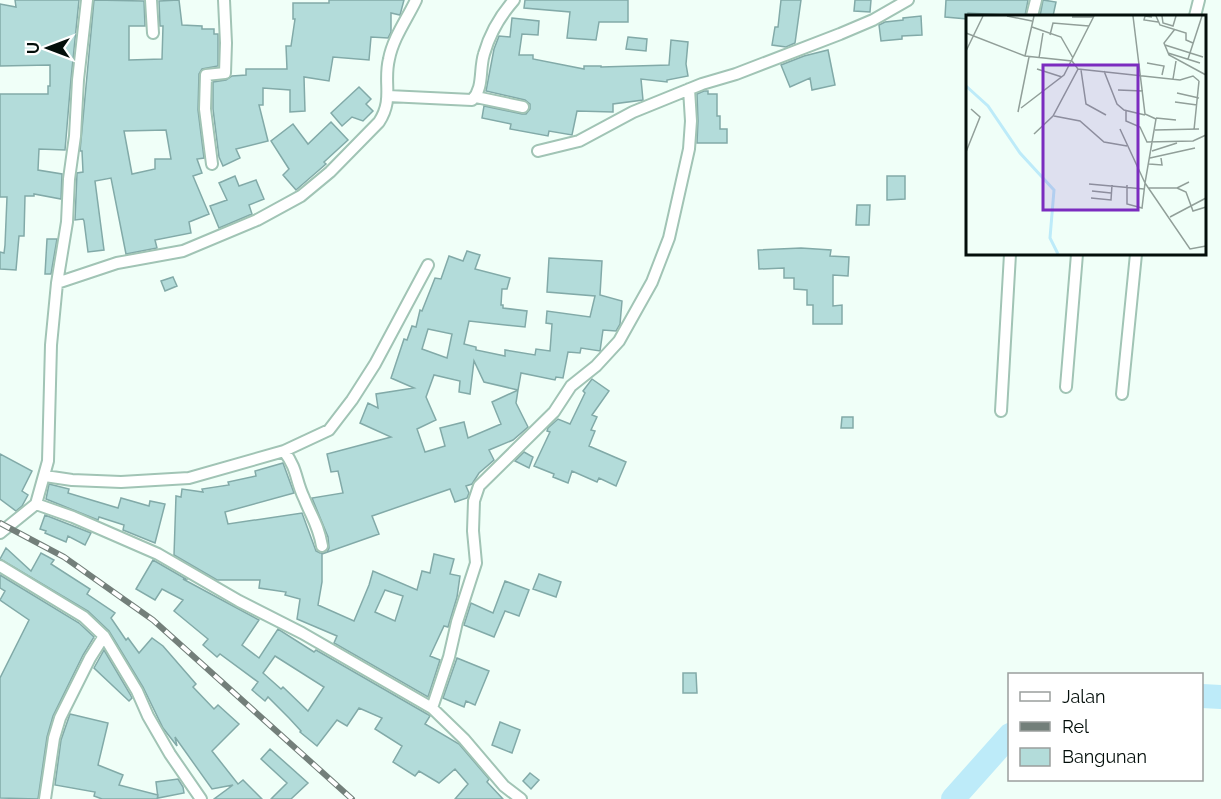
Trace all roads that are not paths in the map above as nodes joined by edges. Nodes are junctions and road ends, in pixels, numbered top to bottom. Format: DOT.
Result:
graph roads {
  1 [pos="87,0"];
  2 [pos="151,0"];
  3 [pos="224,0"];
  4 [pos="416,0"];
  5 [pos="514,0"];
  6 [pos="908,0"];
  7 [pos="1036,0"];
  8 [pos="1199,0"];
  9 [pos="1032,15"];
  10 [pos="1195,15"];
  11 [pos="153,33"];
  12 [pos="689,89"];
  13 [pos="388,96"];
  14 [pos="476,97"];
  15 [pos="524,107"];
  16 [pos="538,151"];
  17 [pos="212,164"];
  18 [pos="1010,255"];
  19 [pos="1077,255"];
  20 [pos="1136,255"];
  21 [pos="428,265"];
  22 [pos="57,283"];
  23 [pos="1066,387"];
  24 [pos="1122,394"];
  25 [pos="1001,411"];
  26 [pos="284,451"];
  27 [pos="45,476"];
  28 [pos="36,504"];
  29 [pos="0,533"];
  30 [pos="322,546"];
  31 [pos="0,566"];
  32 [pos="105,636"];
  33 [pos="432,708"];
  34 [pos="45,799"];
  35 [pos="201,799"];
  36 [pos="521,799"];
  1 -- 22 [label="street"];
  2 -- 11 [label="street"];
  3 -- 17 [label="street"];
  4 -- 13 [label="street"];
  5 -- 14 [label="street"];
  6 -- 12 [label="street"];
  7 -- 9 [label="street"];
  8 -- 10 [label="street"];
  12 -- 16 [label="street"];
  12 -- 33 [label="street"];
  13 -- 14 [label="street"];
  13 -- 22 [label="street"];
  14 -- 15 [label="street"];
  18 -- 25 [label="street"];
  19 -- 23 [label="street"];
  20 -- 24 [label="street"];
  21 -- 26 [label="street"];
  22 -- 27 [label="street"];
  26 -- 27 [label="street"];
  26 -- 30 [label="street"];
  27 -- 28 [label="street"];
  28 -- 29 [label="street"];
  28 -- 33 [label="street"];
  31 -- 32 [label="street"];
  32 -- 34 [label="street"];
  32 -- 35 [label="street"];
  33 -- 36 [label="street"];
}
